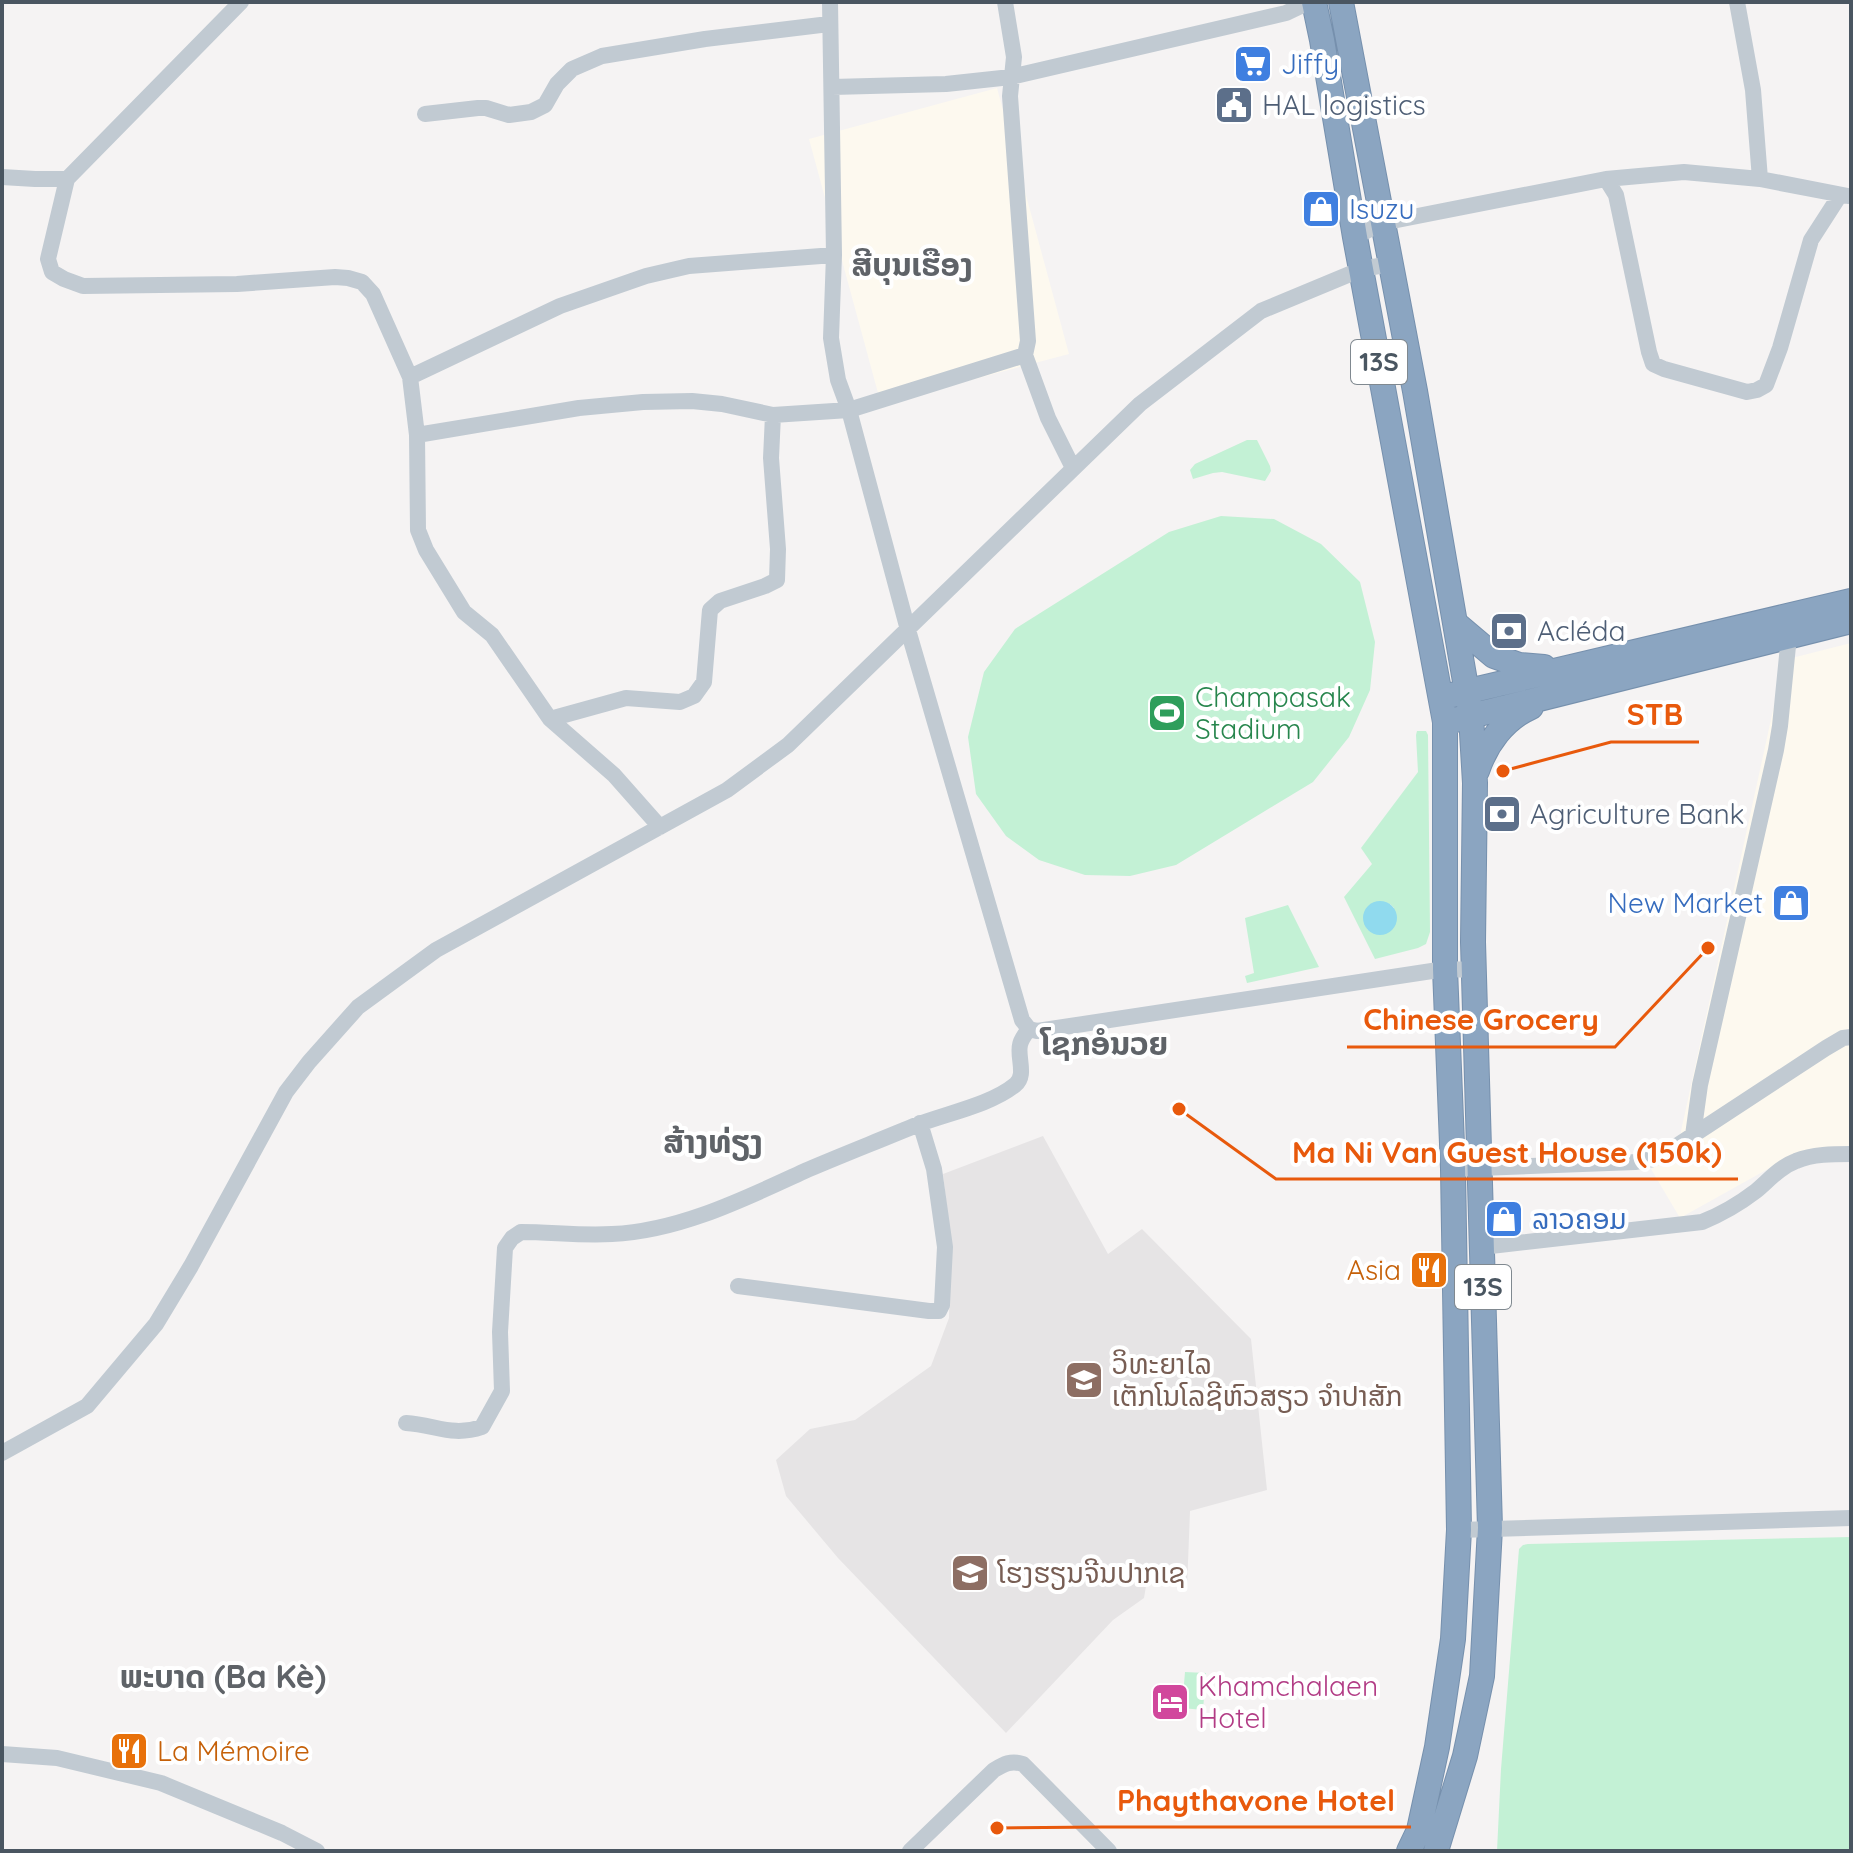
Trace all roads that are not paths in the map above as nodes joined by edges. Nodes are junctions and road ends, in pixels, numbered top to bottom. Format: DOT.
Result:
graph roads {
  1 [pos="241,2"];
  2 [pos="832,2"];
  3 [pos="1005,2"];
  4 [pos="1311,2"];
  5 [pos="1341,2"];
  6 [pos="1737,2"];
  7 [pos="829,24"];
  8 [pos="1011,77"];
  9 [pos="832,87"];
  10 [pos="425,114"];
  11 [pos="2,177"];
  12 [pos="67,179"];
  13 [pos="1606,179"];
  14 [pos="1760,179"];
  15 [pos="1846,195"];
  16 [pos="1382,223"];
  17 [pos="1355,237"];
  18 [pos="834,255"];
  19 [pos="1390,264"];
  20 [pos="1362,269"];
  21 [pos="1025,355"];
  22 [pos="410,377"];
  23 [pos="849,410"];
  24 [pos="773,415"];
  25 [pos="417,435"];
  26 [pos="1073,468"];
  27 [pos="1851,601"];
  28 [pos="1851,621"];
  29 [pos="1455,623"];
  30 [pos="1787,627"];
  31 [pos="908,630"];
  32 [pos="1567,680"];
  33 [pos="1466,691"];
  34 [pos="1441,697"];
  35 [pos="1471,716"];
  36 [pos="550,719"];
  37 [pos="1445,722"];
  38 [pos="1474,777"];
  39 [pos="660,827"];
  40 [pos="1445,969"];
  41 [pos="1475,970"];
  42 [pos="1029,1029"];
  43 [pos="1851,1037"];
  44 [pos="920,1123"];
  45 [pos="1693,1135"];
  46 [pos="1851,1154"];
  47 [pos="1479,1167"];
  48 [pos="1453,1169"];
  49 [pos="1482,1247"];
  50 [pos="738,1286"];
  51 [pos="406,1423"];
  52 [pos="2,1453"];
  53 [pos="1851,1518"];
  54 [pos="1490,1528"];
  55 [pos="1459,1530"];
  56 [pos="2,1754"];
  57 [pos="317,1851"];
  58 [pos="910,1851"];
  59 [pos="1109,1851"];
  60 [pos="1409,1851"];
  61 [pos="1436,1851"];
  1 -- 12 [label="street"];
  2 -- 7 [label="street"];
  3 -- 8 [label="street"];
  4 -- 8 [label="street"];
  4 -- 17 [label="highway, 13S"];
  5 -- 16 [label="highway, 13S"];
  6 -- 14 [label="street"];
  7 -- 9 [label="street"];
  7 -- 10 [label="street"];
  8 -- 9 [label="street"];
  8 -- 21 [label="street"];
  9 -- 18 [label="street"];
  11 -- 12 [label="street"];
  12 -- 22 [label="street"];
  13 -- 14 [label="street"];
  13 -- 15 [label="street"];
  13 -- 16 [label="street"];
  14 -- 15 [label="street"];
  16 -- 17 [label="street"];
  16 -- 19 [label="highway, 13S"];
  17 -- 20 [label="highway, 13S"];
  18 -- 22 [label="street"];
  18 -- 23 [label="street"];
  19 -- 20 [label="street"];
  19 -- 29 [label="highway, 13S"];
  20 -- 26 [label="street"];
  20 -- 34 [label="highway, 13S"];
  21 -- 23 [label="street"];
  21 -- 26 [label="street"];
  22 -- 25 [label="street"];
  23 -- 24 [label="street"];
  23 -- 31 [label="street"];
  24 -- 25 [label="street"];
  24 -- 36 [label="street"];
  25 -- 36 [label="street"];
  26 -- 31 [label="street"];
  27 -- 30 [label="highway"];
  28 -- 30 [label="highway"];
  29 -- 32 [label="highway"];
  29 -- 33 [label="highway, 13S"];
  30 -- 32 [label="highway"];
  30 -- 45 [label="street"];
  31 -- 39 [label="street"];
  31 -- 42 [label="street"];
  32 -- 33 [label="highway"];
  32 -- 35 [label="highway"];
  32 -- 38 [label="highway"];
  33 -- 34 [label="highway"];
  33 -- 35 [label="highway, 13S"];
  34 -- 37 [label="highway, 13S"];
  35 -- 37 [label="highway"];
  35 -- 38 [label="highway, 13S"];
  36 -- 39 [label="street"];
  37 -- 40 [label="highway, 13S"];
  38 -- 41 [label="highway, 13S"];
  39 -- 52 [label="street"];
  40 -- 41 [label="street"];
  40 -- 42 [label="street"];
  40 -- 48 [label="highway, 13S"];
  41 -- 47 [label="highway, 13S"];
  42 -- 44 [label="street"];
  43 -- 45 [label="street"];
  44 -- 50 [label="street"];
  44 -- 51 [label="street"];
  45 -- 47 [label="street"];
  46 -- 49 [label="street"];
  47 -- 48 [label="street"];
  47 -- 49 [label="highway, 13S"];
  48 -- 55 [label="highway, 13S"];
  49 -- 54 [label="highway, 13S"];
  53 -- 54 [label="street"];
  54 -- 55 [label="street"];
  54 -- 61 [label="highway, 13S"];
  55 -- 60 [label="highway, 13S"];
  56 -- 57 [label="street"];
  58 -- 59 [label="street"];
}
